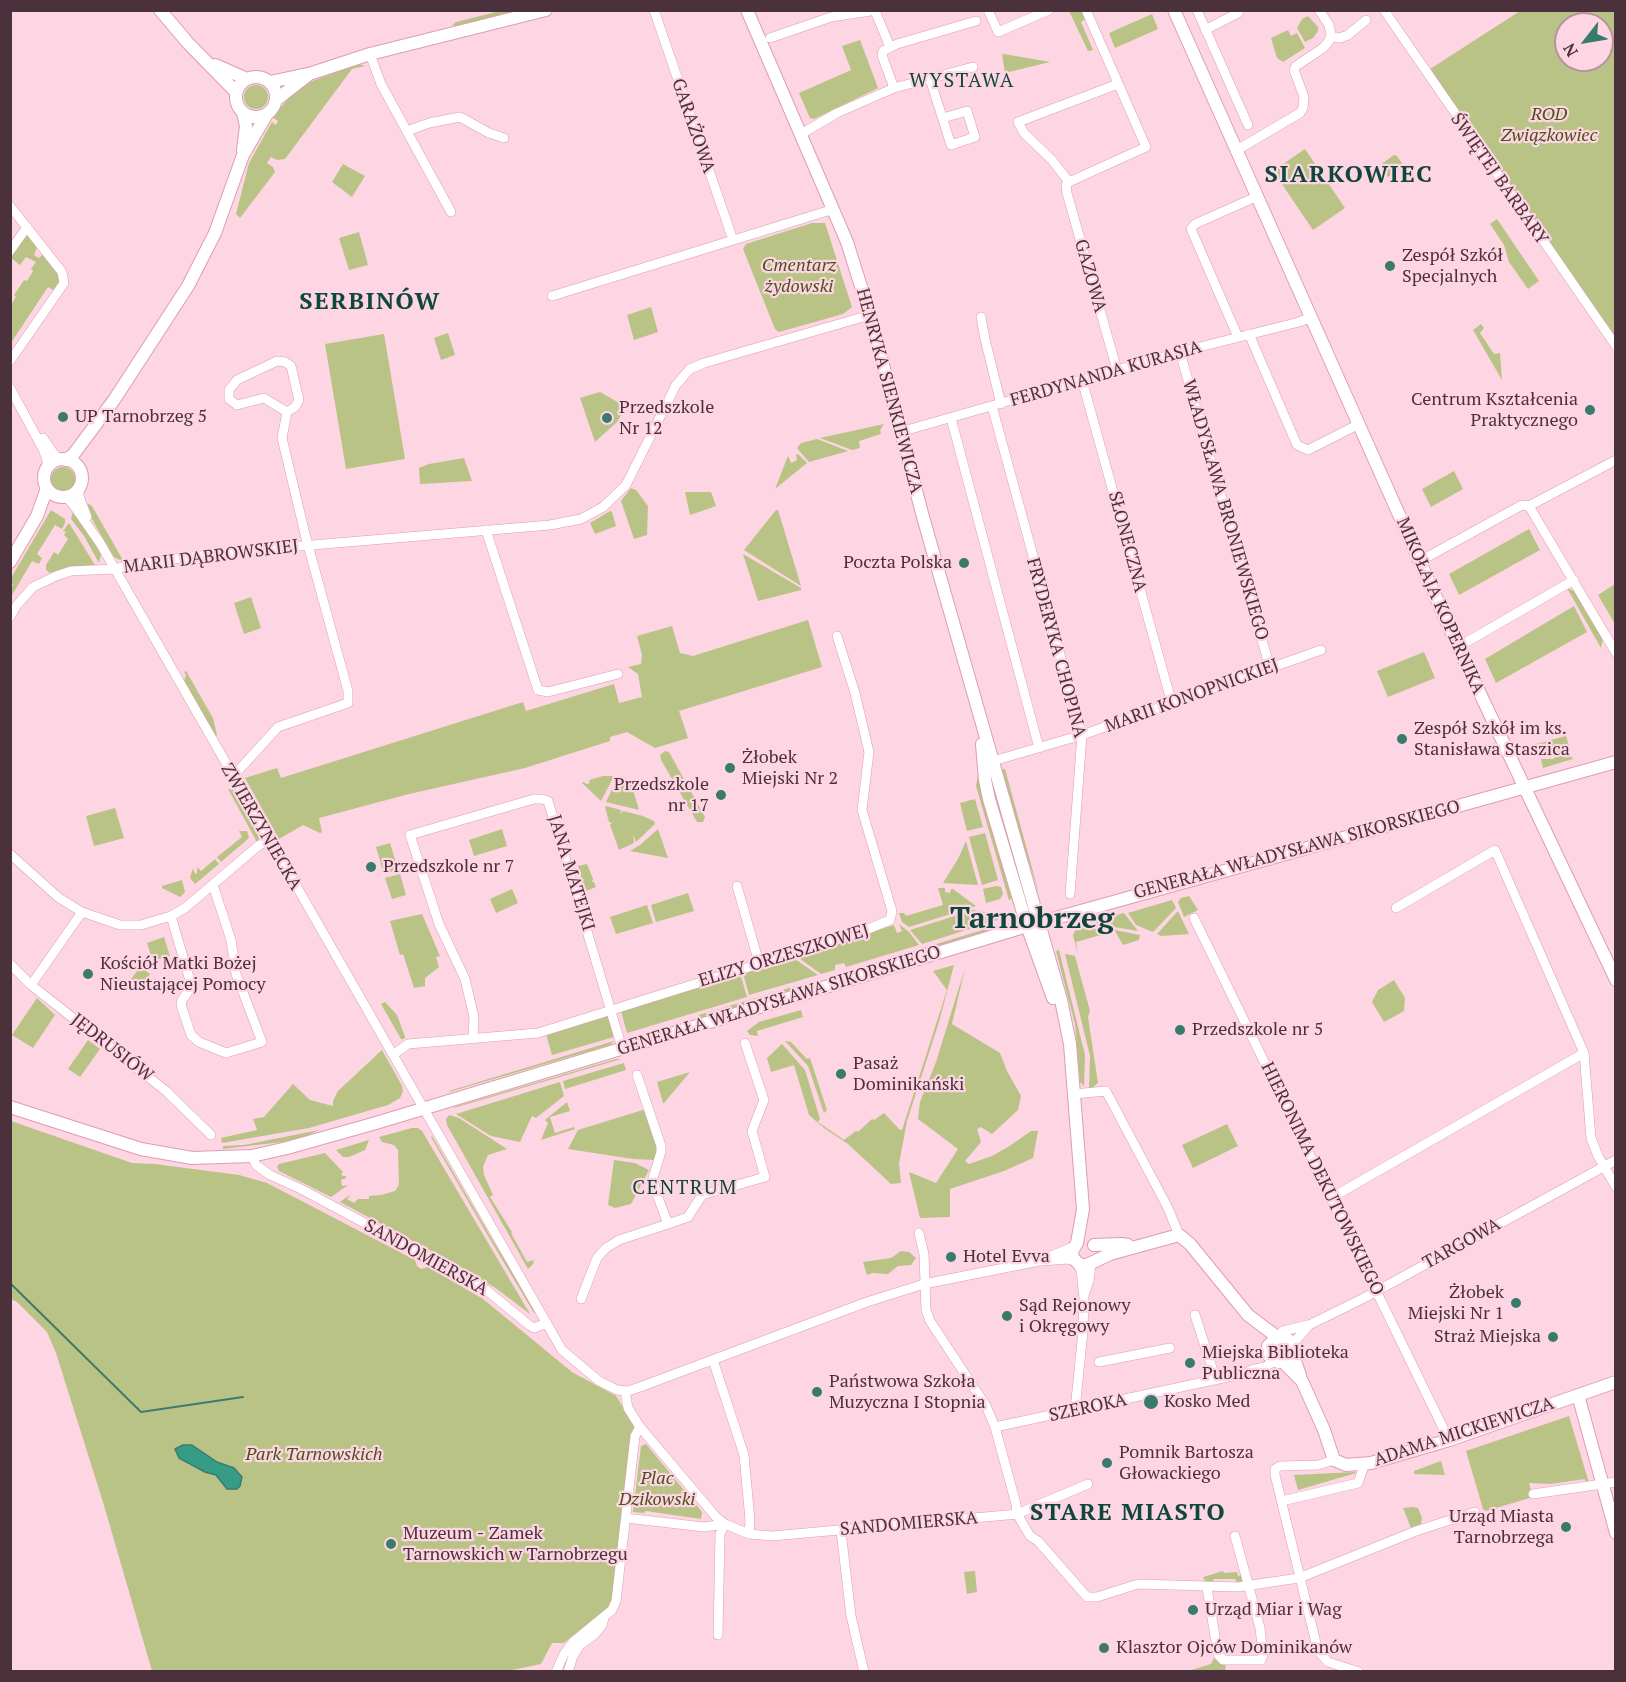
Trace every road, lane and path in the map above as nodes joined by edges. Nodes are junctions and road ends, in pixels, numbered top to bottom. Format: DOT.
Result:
graph roads {
  1 [pos="160,10"];
  2 [pos="546,10"];
  3 [pos="654,10"];
  4 [pos="747,10"];
  5 [pos="755,10"];
  6 [pos="988,10"];
  7 [pos="1049,10"];
  8 [pos="1086,10"];
  9 [pos="1174,10"];
  10 [pos="1197,10"];
  11 [pos="1239,10"];
  12 [pos="1319,10"];
  13 [pos="1384,10"];
  14 [pos="876,11"];
  15 [pos="830,14"];
  16 [pos="1366,20"];
  17 [pos="976,21"];
  18 [pos="1205,30"];
  19 [pos="1330,37"];
  20 [pos="770,38"];
  21 [pos="890,47"];
  22 [pos="370,54"];
  23 [pos="206,61"];
  24 [pos="973,67"];
  25 [pos="312,73"];
  26 [pos="776,75"];
  27 [pos="247,79"];
  28 [pos="930,79"];
  29 [pos="270,82"];
  30 [pos="1118,84"];
  31 [pos="1230,84"];
  32 [pos="894,88"];
  33 [pos="236,92"];
  34 [pos="1210,92"];
  35 [pos="276,100"];
  36 [pos="243,113"];
  37 [pos="267,114"];
  38 [pos="943,118"];
  39 [pos="1248,125"];
  40 [pos="407,130"];
  41 [pos="801,134"];
  42 [pos="504,138"];
  43 [pos="1237,150"];
  44 [pos="243,155"];
  45 [pos="1069,182"];
  46 [pos="1258,196"];
  47 [pos="10,206"];
  48 [pos="834,209"];
  49 [pos="451,212"];
  50 [pos="27,227"];
  51 [pos="733,240"];
  52 [pos="10,251"];
  53 [pos="552,296"];
  54 [pos="870,315"];
  55 [pos="981,317"];
  56 [pos="1312,317"];
  57 [pos="1249,334"];
  58 [pos="1238,337"];
  59 [pos="1616,346"];
  60 [pos="1180,352"];
  61 [pos="10,361"];
  62 [pos="1117,370"];
  63 [pos="1082,380"];
  64 [pos="10,388"];
  65 [pos="114,400"];
  66 [pos="997,405"];
  67 [pos="287,412"];
  68 [pos="951,418"];
  69 [pos="30,421"];
  70 [pos="1359,424"];
  71 [pos="900,432"];
  72 [pos="63,459"];
  73 [pos="1616,460"];
  74 [pos="78,467"];
  75 [pos="47,468"];
  76 [pos="47,488"];
  77 [pos="79,488"];
  78 [pos="63,497"];
  79 [pos="1529,506"];
  80 [pos="486,530"];
  81 [pos="100,543"];
  82 [pos="22,544"];
  83 [pos="308,545"];
  84 [pos="1420,561"];
  85 [pos="10,562"];
  86 [pos="114,569"];
  87 [pos="1574,580"];
  88 [pos="10,617"];
  89 [pos="837,636"];
  90 [pos="1458,647"];
  91 [pos="1321,650"];
  92 [pos="1616,653"];
  93 [pos="1270,668"];
  94 [pos="618,674"];
  95 [pos="1172,704"];
  96 [pos="978,715"];
  97 [pos="1082,735"];
  98 [pos="1039,748"];
  99 [pos="993,761"];
  100 [pos="1616,762"];
  101 [pos="231,775"];
  102 [pos="1523,787"];
  103 [pos="269,840"];
  104 [pos="10,854"];
  105 [pos="213,885"];
  106 [pos="737,886"];
  107 [pos="1070,894"];
  108 [pos="1396,908"];
  109 [pos="82,912"];
  110 [pos="171,916"];
  111 [pos="1194,918"];
  112 [pos="1033,924"];
  113 [pos="759,963"];
  114 [pos="10,964"];
  115 [pos="1616,980"];
  116 [pos="32,985"];
  117 [pos="612,1010"];
  118 [pos="473,1037"];
  119 [pos="745,1043"];
  120 [pos="622,1048"];
  121 [pos="1584,1053"];
  122 [pos="394,1054"];
  123 [pos="637,1075"];
  124 [pos="1073,1094"];
  125 [pos="10,1107"];
  126 [pos="424,1108"];
  127 [pos="210,1135"];
  128 [pos="252,1156"];
  129 [pos="1615,1160"];
  130 [pos="1604,1166"];
  131 [pos="1616,1187"];
  132 [pos="1331,1198"];
  133 [pos="1083,1209"];
  134 [pos="668,1224"];
  135 [pos="919,1233"];
  136 [pos="1179,1235"];
  137 [pos="1092,1243"];
  138 [pos="1075,1245"];
  139 [pos="1132,1246"];
  140 [pos="1040,1261"];
  141 [pos="1076,1262"];
  142 [pos="1093,1262"];
  143 [pos="924,1284"];
  144 [pos="1377,1291"];
  145 [pos="1084,1298"];
  146 [pos="581,1299"];
  147 [pos="1195,1315"];
  148 [pos="547,1323"];
  149 [pos="1309,1325"];
  150 [pos="1273,1342"];
  151 [pos="1170,1348"];
  152 [pos="1286,1355"];
  153 [pos="713,1360"];
  154 [pos="1080,1363"];
  155 [pos="1216,1380"];
  156 [pos="1616,1382"];
  157 [pos="625,1391"];
  158 [pos="1578,1395"];
  159 [pos="1075,1410"];
  160 [pos="640,1427"];
  161 [pos="995,1427"];
  162 [pos="1449,1440"];
  163 [pos="1334,1460"];
  164 [pos="1365,1463"];
  165 [pos="1616,1482"];
  166 [pos="1089,1484"];
  167 [pos="1602,1484"];
  168 [pos="1533,1494"];
  169 [pos="1282,1501"];
  170 [pos="1475,1512"];
  171 [pos="1017,1514"];
  172 [pos="626,1518"];
  173 [pos="725,1524"];
  174 [pos="841,1531"];
  175 [pos="1616,1533"];
  176 [pos="749,1534"];
  177 [pos="1235,1536"];
  178 [pos="1299,1578"];
  179 [pos="1249,1586"];
  180 [pos="1208,1587"];
  181 [pos="604,1617"];
  182 [pos="718,1635"];
  183 [pos="556,1671"];
  184 [pos="568,1671"];
  185 [pos="864,1671"];
  186 [pos="1359,1671"];
  1 -- 23 [label="street"];
  2 -- 22 [label="street"];
  3 -- 51 [label="street, GARAŻOWA"];
  4 -- 26 [label="street, HENRYKA SIENKIEWICZA"];
  5 -- 26 [label="street, HENRYKA SIENKIEWICZA"];
  6 -- 7 [label="street"];
  8 -- 30 [label="street"];
  9 -- 34 [label="street, MIKOŁAJA KOPERNIKA"];
  10 -- 18 [label="street"];
  11 -- 18 [label="street"];
  12 -- 19 [label="street"];
  13 -- 59 [label="street, ŚWIĘTEJ BARBARY"];
  14 -- 15 [label="street"];
  14 -- 21 [label="street"];
  15 -- 20 [label="street"];
  16 -- 19 [label="street"];
  17 -- 21 [label="street"];
  18 -- 31 [label="street"];
  19 -- 43 [label="street"];
  21 -- 32 [label="street"];
  22 -- 25 [label="street"];
  22 -- 40 [label="street"];
  23 -- 27 [label="street"];
  23 -- 33 [label="street"];
  24 -- 28 [label="street"];
  25 -- 29 [label="street"];
  25 -- 35 [label="street"];
  26 -- 41 [label="street, HENRYKA SIENKIEWICZA"];
  27 -- 29 [label="street"];
  27 -- 33 [label="street"];
  28 -- 32 [label="street"];
  28 -- 38 [label="street"];
  29 -- 35 [label="street"];
  30 -- 45 [label="street"];
  30 -- 45 [label="street"];
  31 -- 34 [label="street"];
  31 -- 39 [label="street"];
  32 -- 41 [label="street"];
  33 -- 36 [label="street"];
  34 -- 43 [label="street, MIKOŁAJA KOPERNIKA"];
  35 -- 37 [label="street"];
  36 -- 37 [label="street"];
  36 -- 44 [label="street"];
  37 -- 44 [label="street"];
  40 -- 42 [label="street"];
  40 -- 49 [label="street"];
  41 -- 48 [label="street, HENRYKA SIENKIEWICZA"];
  43 -- 46 [label="street, MIKOŁAJA KOPERNIKA"];
  44 -- 65 [label="street"];
  45 -- 62 [label="street, GAZOWA"];
  46 -- 56 [label="street, MIKOŁAJA KOPERNIKA"];
  46 -- 58 [label="street"];
  47 -- 50 [label="street"];
  48 -- 51 [label="street"];
  48 -- 54 [label="street, HENRYKA SIENKIEWICZA"];
  50 -- 52 [label="street"];
  50 -- 61 [label="street"];
  51 -- 53 [label="street"];
  54 -- 71 [label="street, HENRYKA SIENKIEWICZA"];
  54 -- 80 [label="street, MARII DĄBROWSKIEJ"];
  55 -- 66 [label="street, FRYDERYKA CHOPINA"];
  56 -- 57 [label="street, FERDYNANDA KURASIA"];
  56 -- 70 [label="street, MIKOŁAJA KOPERNIKA"];
  57 -- 58 [label="street, FERDYNANDA KURASIA"];
  57 -- 70 [label="street"];
  58 -- 60 [label="street, FERDYNANDA KURASIA"];
  60 -- 62 [label="street, FERDYNANDA KURASIA"];
  60 -- 93 [label="street, WŁADYSŁAWA BRONIEWSKIEGO"];
  62 -- 63 [label="street, FERDYNANDA KURASIA"];
  63 -- 66 [label="street, FERDYNANDA KURASIA"];
  63 -- 95 [label="street, SŁONECZNA"];
  64 -- 69 [label="street"];
  65 -- 72 [label="street"];
  65 -- 74 [label="street"];
  66 -- 68 [label="street, FERDYNANDA KURASIA"];
  66 -- 97 [label="street, FRYDERYKA CHOPINA"];
  67 -- 67 [label="street, MARII DĄBROWSKIEJ"];
  67 -- 83 [label="street, MARII DĄBROWSKIEJ"];
  68 -- 71 [label="street, FERDYNANDA KURASIA"];
  68 -- 98 [label="street"];
  69 -- 72 [label="street"];
  69 -- 75 [label="street"];
  70 -- 84 [label="street, MIKOŁAJA KOPERNIKA"];
  71 -- 96 [label="street, HENRYKA SIENKIEWICZA"];
  72 -- 74 [label="street"];
  72 -- 75 [label="street"];
  73 -- 79 [label="street"];
  74 -- 77 [label="street"];
  75 -- 76 [label="street"];
  76 -- 78 [label="street"];
  76 -- 82 [label="street"];
  77 -- 78 [label="street"];
  77 -- 81 [label="street, ZWIERZYNIECKA"];
  78 -- 81 [label="street, ZWIERZYNIECKA"];
  78 -- 82 [label="street"];
  79 -- 84 [label="street"];
  79 -- 87 [label="street"];
  80 -- 83 [label="street, MARII DĄBROWSKIEJ"];
  80 -- 94 [label="street"];
  81 -- 86 [label="street, ZWIERZYNIECKA"];
  82 -- 85 [label="street"];
  83 -- 86 [label="street, MARII DĄBROWSKIEJ"];
  83 -- 101 [label="street"];
  84 -- 90 [label="street, MIKOŁAJA KOPERNIKA"];
  86 -- 88 [label="street, MARII DĄBROWSKIEJ"];
  86 -- 101 [label="street, ZWIERZYNIECKA"];
  87 -- 90 [label="street"];
  87 -- 92 [label="street"];
  89 -- 113 [label="street, ELIZY ORZESZKOWEJ"];
  90 -- 102 [label="street, MIKOŁAJA KOPERNIKA"];
  91 -- 93 [label="street, MARII KONOPNICKIEJ"];
  93 -- 95 [label="street, MARII KONOPNICKIEJ"];
  95 -- 97 [label="street, MARII KONOPNICKIEJ"];
  96 -- 99 [label="street, HENRYKA SIENKIEWICZA"];
  96 -- 112 [label="street, HENRYKA SIENKIEWICZA"];
  97 -- 98 [label="street, MARII KONOPNICKIEJ"];
  97 -- 107 [label="street, FRYDERYKA CHOPINA"];
  98 -- 99 [label="street, MARII KONOPNICKIEJ"];
  99 -- 112 [label="street, HENRYKA SIENKIEWICZA"];
  100 -- 102 [label="street, GENERAŁA WŁADYSŁAWA SIKORSKIEGO"];
  101 -- 103 [label="street, ZWIERZYNIECKA"];
  102 -- 112 [label="street, GENERAŁA WŁADYSŁAWA SIKORSKIEGO"];
  102 -- 115 [label="street, MIKOŁAJA KOPERNIKA"];
  103 -- 105 [label="street"];
  103 -- 122 [label="street, ZWIERZYNIECKA"];
  104 -- 109 [label="street"];
  105 -- 110 [label="street"];
  105 -- 110 [label="street"];
  106 -- 113 [label="street"];
  108 -- 121 [label="street"];
  109 -- 110 [label="street"];
  109 -- 116 [label="street"];
  111 -- 132 [label="street, HIERONIMA DEKUTOWSKIEGO"];
  112 -- 120 [label="street, GENERAŁA WŁADYSŁAWA SIKORSKIEGO"];
  112 -- 124 [label="street, HENRYKA SIENKIEWICZA"];
  113 -- 117 [label="street, ELIZY ORZESZKOWEJ"];
  114 -- 116 [label="street, JĘDRUSIÓW"];
  116 -- 127 [label="street, JĘDRUSIÓW"];
  117 -- 118 [label="street, ELIZY ORZESZKOWEJ"];
  117 -- 118 [label="street, JANA MATEJKI"];
  117 -- 120 [label="street, JANA MATEJKI"];
  118 -- 122 [label="street, ELIZY ORZESZKOWEJ"];
  119 -- 134 [label="street, GENERAŁA WŁADYSŁAWA SIKORSKIEGO"];
  120 -- 126 [label="street, GENERAŁA WŁADYSŁAWA SIKORSKIEGO"];
  121 -- 130 [label="street"];
  121 -- 132 [label="street"];
  122 -- 126 [label="street, ZWIERZYNIECKA"];
  123 -- 134 [label="street, GENERAŁA WŁADYSŁAWA SIKORSKIEGO"];
  124 -- 133 [label="street, HENRYKA SIENKIEWICZA"];
  124 -- 136 [label="street"];
  125 -- 128 [label="street, GENERAŁA WŁADYSŁAWA SIKORSKIEGO"];
  126 -- 128 [label="street, GENERAŁA WŁADYSŁAWA SIKORSKIEGO"];
  126 -- 148 [label="street, ZWIERZYNIECKA"];
  128 -- 148 [label="street, SANDOMIERSKA"];
  129 -- 130 [label="street, TARGOWA"];
  130 -- 131 [label="street"];
  130 -- 144 [label="street, TARGOWA"];
  132 -- 144 [label="street, HIERONIMA DEKUTOWSKIEGO"];
  133 -- 137 [label="street, HENRYKA SIENKIEWICZA"];
  133 -- 138 [label="street, HENRYKA SIENKIEWICZA"];
  134 -- 146 [label="street"];
  135 -- 143 [label="street"];
  136 -- 139 [label="street"];
  136 -- 150 [label="street"];
  137 -- 138 [label="street"];
  137 -- 139 [label="street"];
  137 -- 142 [label="street"];
  138 -- 140 [label="street"];
  138 -- 141 [label="street"];
  139 -- 142 [label="street"];
  140 -- 141 [label="street"];
  140 -- 143 [label="street"];
  141 -- 142 [label="street"];
  141 -- 145 [label="street"];
  142 -- 145 [label="street"];
  143 -- 153 [label="street"];
  143 -- 161 [label="street"];
  144 -- 149 [label="street, TARGOWA"];
  144 -- 162 [label="street, HIERONIMA DEKUTOWSKIEGO"];
  145 -- 154 [label="street"];
  147 -- 155 [label="street"];
  148 -- 157 [label="street"];
  149 -- 150 [label="street, TARGOWA"];
  149 -- 152 [label="street, TARGOWA"];
  150 -- 152 [label="street"];
  150 -- 152 [label="street"];
  151 -- 154 [label="street"];
  152 -- 155 [label="street, SZEROKA"];
  152 -- 163 [label="street"];
  153 -- 157 [label="street"];
  153 -- 176 [label="street"];
  154 -- 159 [label="street"];
  155 -- 159 [label="street, SZEROKA"];
  156 -- 158 [label="street, ADAMA MICKIEWICZA"];
  157 -- 160 [label="street, SANDOMIERSKA"];
  158 -- 162 [label="street, ADAMA MICKIEWICZA"];
  158 -- 167 [label="street"];
  159 -- 161 [label="street, SZEROKA"];
  160 -- 172 [label="street"];
  160 -- 173 [label="street, SANDOMIERSKA"];
  161 -- 171 [label="street"];
  162 -- 164 [label="street, ADAMA MICKIEWICZA"];
  163 -- 164 [label="street, ADAMA MICKIEWICZA"];
  163 -- 169 [label="street, ADAMA MICKIEWICZA"];
  164 -- 169 [label="street"];
  165 -- 167 [label="street"];
  166 -- 171 [label="street, SANDOMIERSKA"];
  167 -- 168 [label="street"];
  167 -- 175 [label="street"];
  169 -- 178 [label="street"];
  170 -- 178 [label="street"];
  171 -- 174 [label="street, SANDOMIERSKA"];
  171 -- 180 [label="street"];
  172 -- 173 [label="street, SANDOMIERSKA"];
  172 -- 181 [label="street"];
  173 -- 176 [label="street, SANDOMIERSKA"];
  173 -- 182 [label="street"];
  174 -- 176 [label="street, SANDOMIERSKA"];
  174 -- 185 [label="street"];
  177 -- 179 [label="street"];
  178 -- 179 [label="street"];
  178 -- 186 [label="street"];
  179 -- 180 [label="street"];
  179 -- 180 [label="street"];
  181 -- 183 [label="street"];
  181 -- 184 [label="street"];
}
